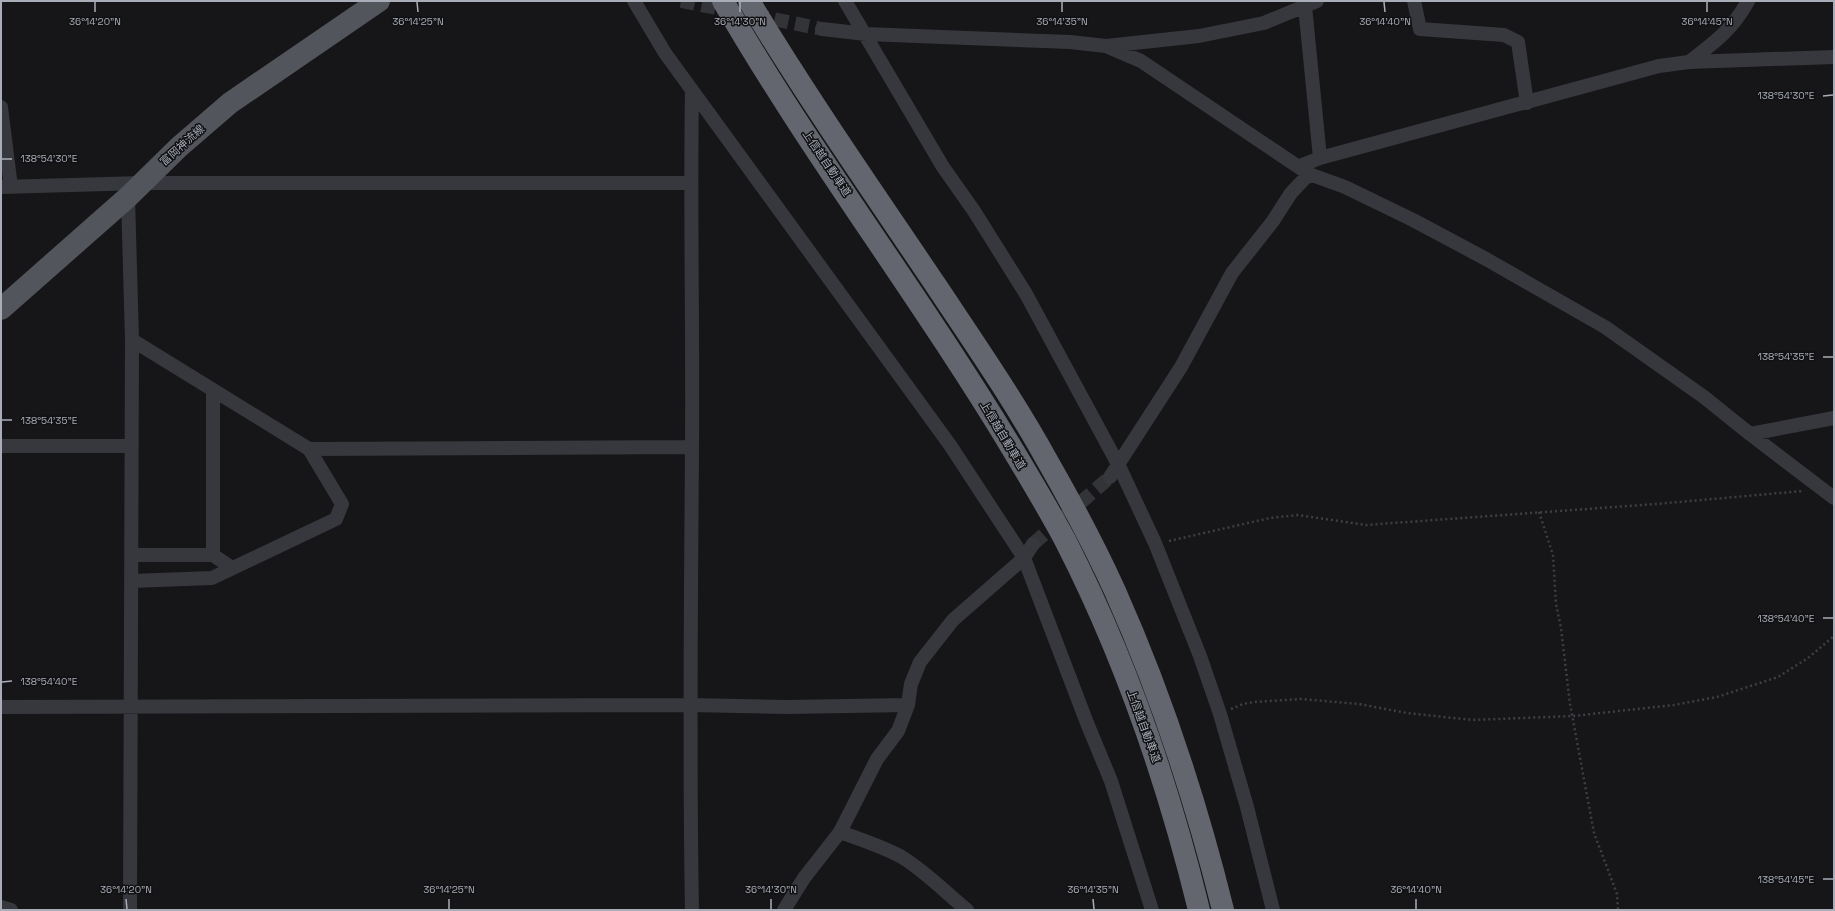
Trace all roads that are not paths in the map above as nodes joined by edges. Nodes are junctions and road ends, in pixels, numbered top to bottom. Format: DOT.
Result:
graph roads {
  1 [pos="379,1"];
  2 [pos="634,1"];
  3 [pos="723,1"];
  4 [pos="749,1"];
  5 [pos="845,1"];
  6 [pos="1414,1"];
  7 [pos="1748,1"];
  8 [pos="1311,4"];
  9 [pos="822,28"];
  10 [pos="866,34"];
  11 [pos="1106,46"];
  12 [pos="1834,57"];
  13 [pos="1689,62"];
  14 [pos="692,90"];
  15 [pos="1527,103"];
  16 [pos="1,107"];
  17 [pos="1320,158"];
  18 [pos="1304,170"];
  19 [pos="690,183"];
  20 [pos="6,187"];
  21 [pos="135,190"];
  22 [pos="1,309"];
  23 [pos="132,340"];
  24 [pos="213,390"];
  25 [pos="1834,418"];
  26 [pos="1750,434"];
  27 [pos="1,446"];
  28 [pos="131,446"];
  29 [pos="692,446"];
  30 [pos="309,449"];
  31 [pos="1119,466"];
  32 [pos="1110,477"];
  33 [pos="1834,498"];
  34 [pos="1033,544"];
  35 [pos="132,555"];
  36 [pos="213,555"];
  37 [pos="1024,558"];
  38 [pos="232,568"];
  39 [pos="132,581"];
  40 [pos="689,705"];
  41 [pos="908,705"];
  42 [pos="131,706"];
  43 [pos="1,707"];
  44 [pos="840,832"];
  45 [pos="1,907"];
  46 [pos="11,910"];
  47 [pos="130,910"];
  48 [pos="692,910"];
  49 [pos="784,910"];
  50 [pos="967,910"];
  51 [pos="1152,910"];
  52 [pos="1199,910"];
  53 [pos="1223,910"];
  54 [pos="1273,910"];
  1 -- 21 [label="main road, 富岡神流線"];
  2 -- 14 [label="street"];
  3 -- 52 [label="highway, 上信越自動車道"];
  4 -- 53 [label="highway, 上信越自動車道"];
  5 -- 10 [label="street"];
  6 -- 15 [label="street"];
  7 -- 13 [label="street"];
  8 -- 11 [label="street"];
  8 -- 17 [label="street"];
  9 -- 10 [label="street"];
  10 -- 11 [label="street"];
  10 -- 31 [label="street"];
  11 -- 18 [label="street"];
  12 -- 13 [label="street"];
  13 -- 15 [label="street"];
  14 -- 19 [label="street"];
  14 -- 37 [label="street"];
  15 -- 17 [label="street"];
  16 -- 20 [label="street"];
  17 -- 18 [label="street"];
  18 -- 26 [label="street"];
  18 -- 31 [label="street"];
  19 -- 21 [label="street"];
  19 -- 29 [label="street"];
  20 -- 21 [label="street"];
  21 -- 22 [label="main road, 富岡神流線"];
  21 -- 23 [label="street"];
  23 -- 24 [label="street"];
  23 -- 28 [label="street"];
  24 -- 30 [label="street"];
  24 -- 36 [label="street"];
  25 -- 26 [label="street"];
  26 -- 33 [label="street"];
  27 -- 28 [label="street"];
  28 -- 35 [label="street"];
  29 -- 30 [label="street"];
  29 -- 40 [label="street"];
  30 -- 38 [label="street"];
  31 -- 32 [label="street"];
  31 -- 54 [label="street"];
  34 -- 37 [label="street"];
  35 -- 36 [label="street"];
  35 -- 39 [label="street"];
  36 -- 38 [label="street"];
  37 -- 41 [label="street"];
  37 -- 51 [label="street"];
  38 -- 39 [label="street"];
  39 -- 42 [label="street"];
  40 -- 41 [label="street"];
  40 -- 42 [label="street"];
  40 -- 48 [label="street"];
  41 -- 44 [label="street"];
  42 -- 43 [label="street"];
  42 -- 47 [label="street"];
  44 -- 49 [label="street"];
  44 -- 50 [label="street"];
  45 -- 46 [label="street"];
}
